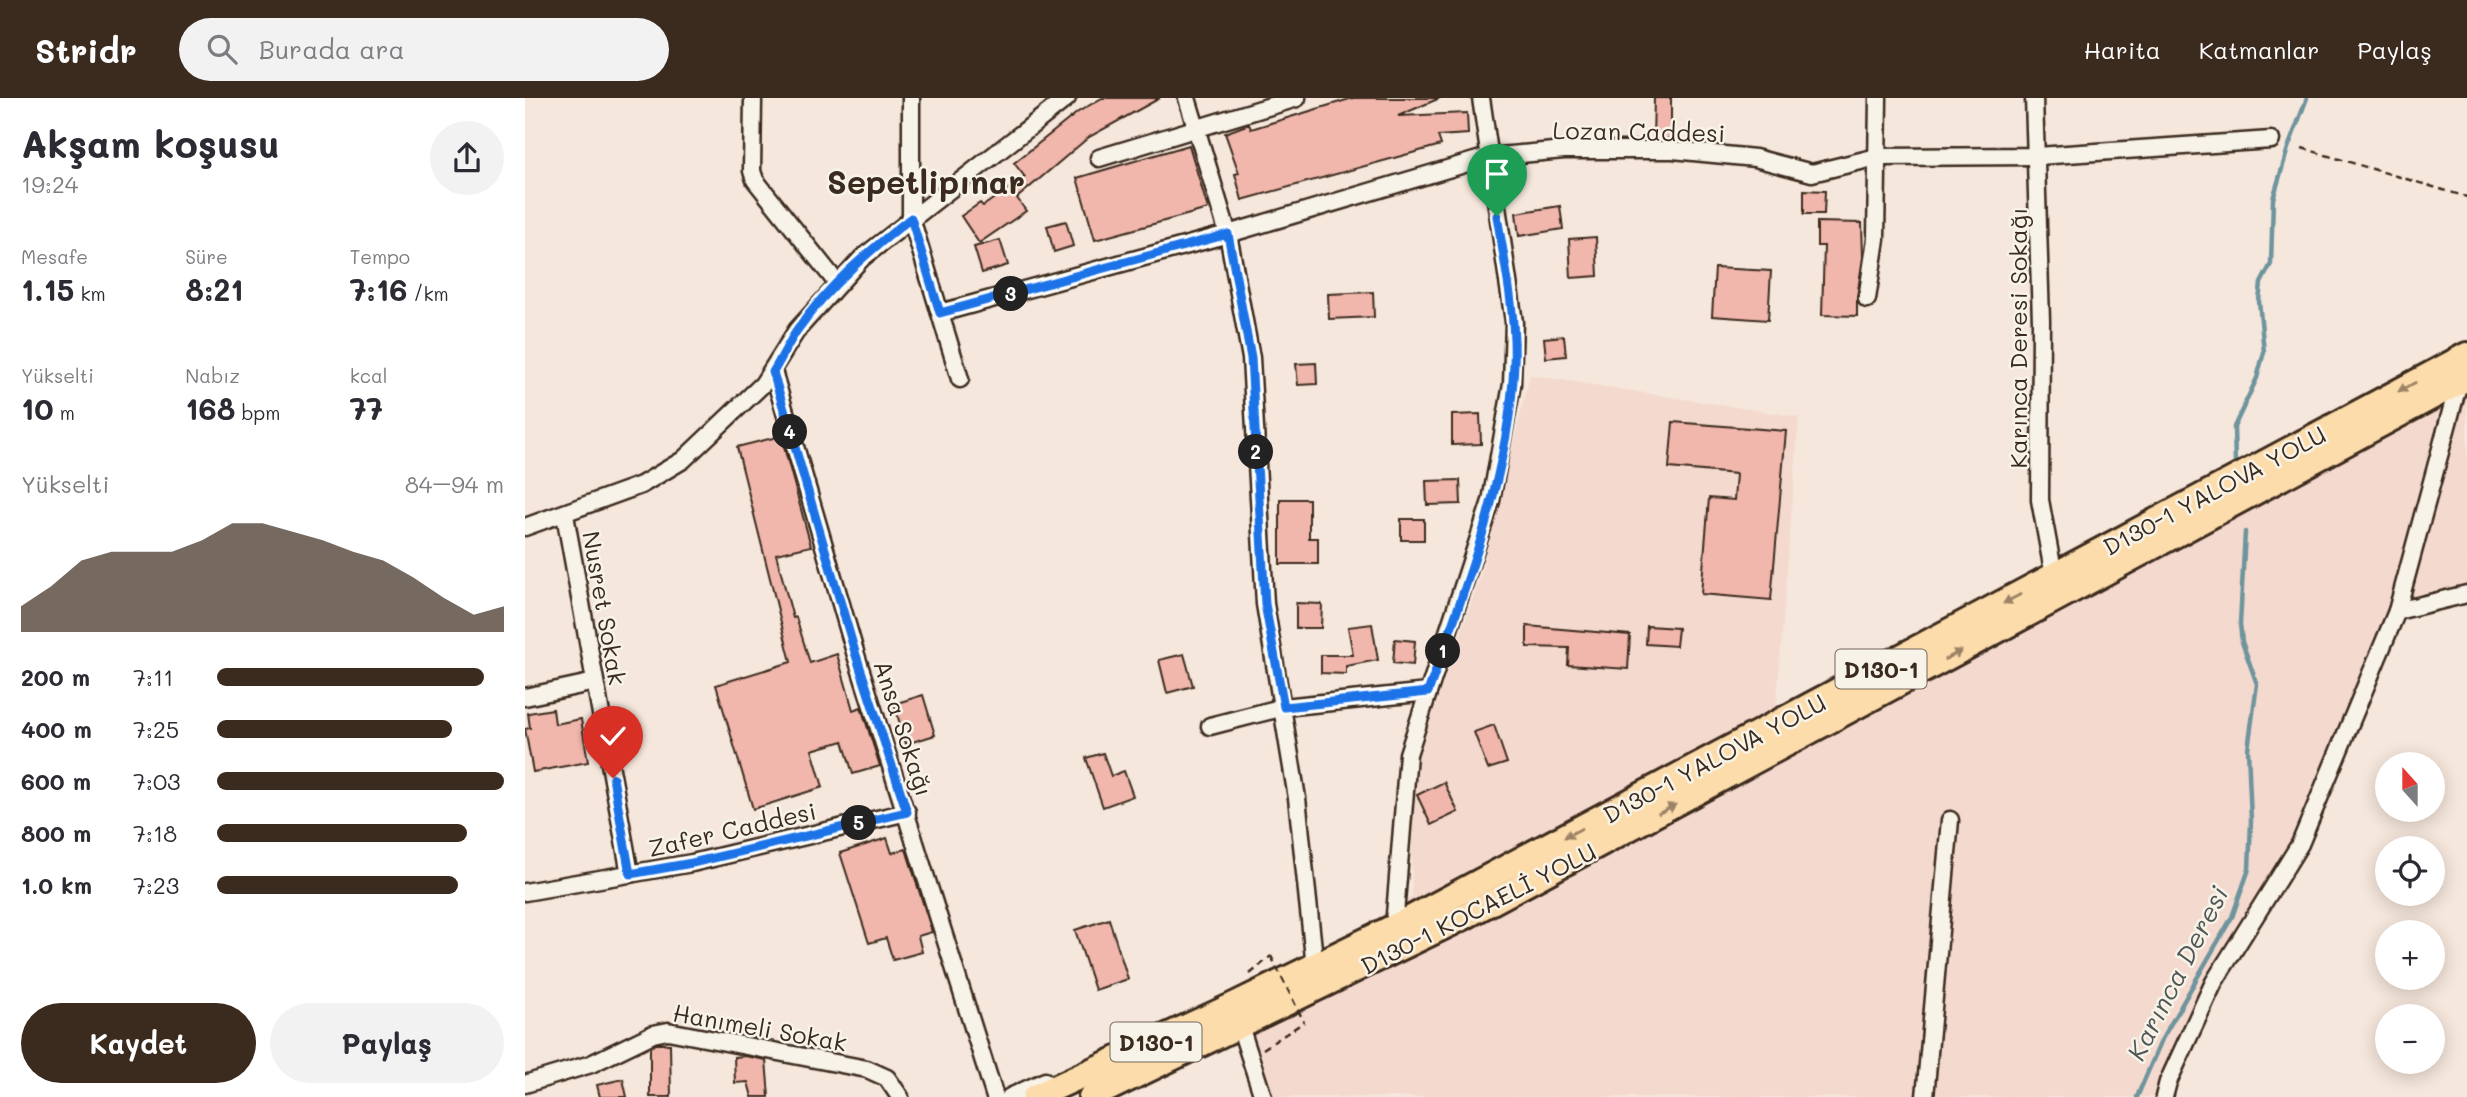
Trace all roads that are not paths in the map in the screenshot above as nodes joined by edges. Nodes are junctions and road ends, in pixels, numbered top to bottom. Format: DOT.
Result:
graph roads {
  1 [pos="753,98"];
  2 [pos="911,98"];
  3 [pos="1067,98"];
  4 [pos="1187,98"];
  5 [pos="1297,98"];
  6 [pos="1481,98"];
  7 [pos="1878,98"];
  8 [pos="2034,98"];
  9 [pos="1196,127"];
  10 [pos="2271,141"];
  11 [pos="2038,156"];
  12 [pos="1488,157"];
  13 [pos="1877,157"];
  14 [pos="1100,158"];
  15 [pos="911,218"];
  16 [pos="1228,234"];
  17 [pos="837,283"];
  18 [pos="1867,299"];
  19 [pos="940,313"];
  20 [pos="2467,355"];
  21 [pos="773,372"];
  22 [pos="960,379"];
  23 [pos="2463,380"];
  24 [pos="565,514"];
  25 [pos="525,527"];
  26 [pos="2054,576"];
  27 [pos="2467,594"];
  28 [pos="2397,611"];
  29 [pos="595,682"];
  30 [pos="1428,692"];
  31 [pos="525,697"];
  32 [pos="1284,707"];
  33 [pos="1210,726"];
  34 [pos="907,812"];
  35 [pos="1950,820"];
  36 [pos="630,874"];
  37 [pos="525,892"];
  38 [pos="1395,921"];
  39 [pos="1314,958"];
  40 [pos="1292,997"];
  41 [pos="1240,1026"];
  42 [pos="525,1084"];
  43 [pos="900,1097"];
  44 [pos="995,1097"];
  45 [pos="1010,1097"];
  46 [pos="1035,1097"];
  47 [pos="1091,1097"];
  48 [pos="1263,1097"];
  49 [pos="1925,1097"];
  50 [pos="2164,1097"];
  1 -- 17 [label="street"];
  2 -- 15 [label="street"];
  3 -- 15 [label="street"];
  4 -- 9 [label="street"];
  5 -- 9 [label="street"];
  6 -- 12 [label="street"];
  7 -- 13 [label="street"];
  8 -- 11 [label="street, Karınca Deresi Sokağı"];
  9 -- 14 [label="street"];
  9 -- 16 [label="street"];
  10 -- 11 [label="street, Lozan Caddesi"];
  11 -- 13 [label="street, Lozan Caddesi"];
  11 -- 26 [label="street, Karınca Deresi Sokağı"];
  12 -- 13 [label="street, Lozan Caddesi"];
  12 -- 16 [label="street, Lozan Caddesi"];
  12 -- 30 [label="street"];
  13 -- 18 [label="street"];
  15 -- 17 [label="street"];
  15 -- 19 [label="street"];
  16 -- 19 [label="street, Lozan Caddesi"];
  16 -- 32 [label="street"];
  17 -- 21 [label="street"];
  19 -- 22 [label="street"];
  20 -- 26 [label="highway, D130-1 YALOVA YOLU / D130-1, one-way"];
  21 -- 24 [label="street"];
  21 -- 34 [label="street, Ansa Sokağı"];
  23 -- 28 [label="street"];
  40 -- 23 [label="highway, D130-1 KOCAELİ YOLU / D130-1, one-way"];
  24 -- 25 [label="street"];
  24 -- 29 [label="street, Nusret Sokak"];
  26 -- 38 [label="highway, D130-1 YALOVA YOLU / D130-1, one-way"];
  27 -- 28 [label="street"];
  28 -- 50 [label="street"];
  29 -- 31 [label="street"];
  29 -- 36 [label="street, Nusret Sokak"];
  30 -- 32 [label="street"];
  30 -- 38 [label="street"];
  32 -- 33 [label="street"];
  32 -- 39 [label="street"];
  34 -- 36 [label="street, Zafer Caddesi"];
  34 -- 44 [label="street, Ansa Sokağı"];
  35 -- 49 [label="street"];
  36 -- 37 [label="street, Zafer Caddesi"];
  38 -- 39 [label="street"];
  38 -- 40 [label="highway, D130-1 YALOVA YOLU / D130-1"];
  39 -- 45 [label="street"];
  40 -- 41 [label="highway, D130-1"];
  40 -- 46 [label="highway, D130-1 YALOVA YOLU / D130-1"];
  41 -- 47 [label="highway, D130-1"];
  41 -- 48 [label="street"];
  42 -- 43 [label="street, Hanımeli Sokak"];
}
